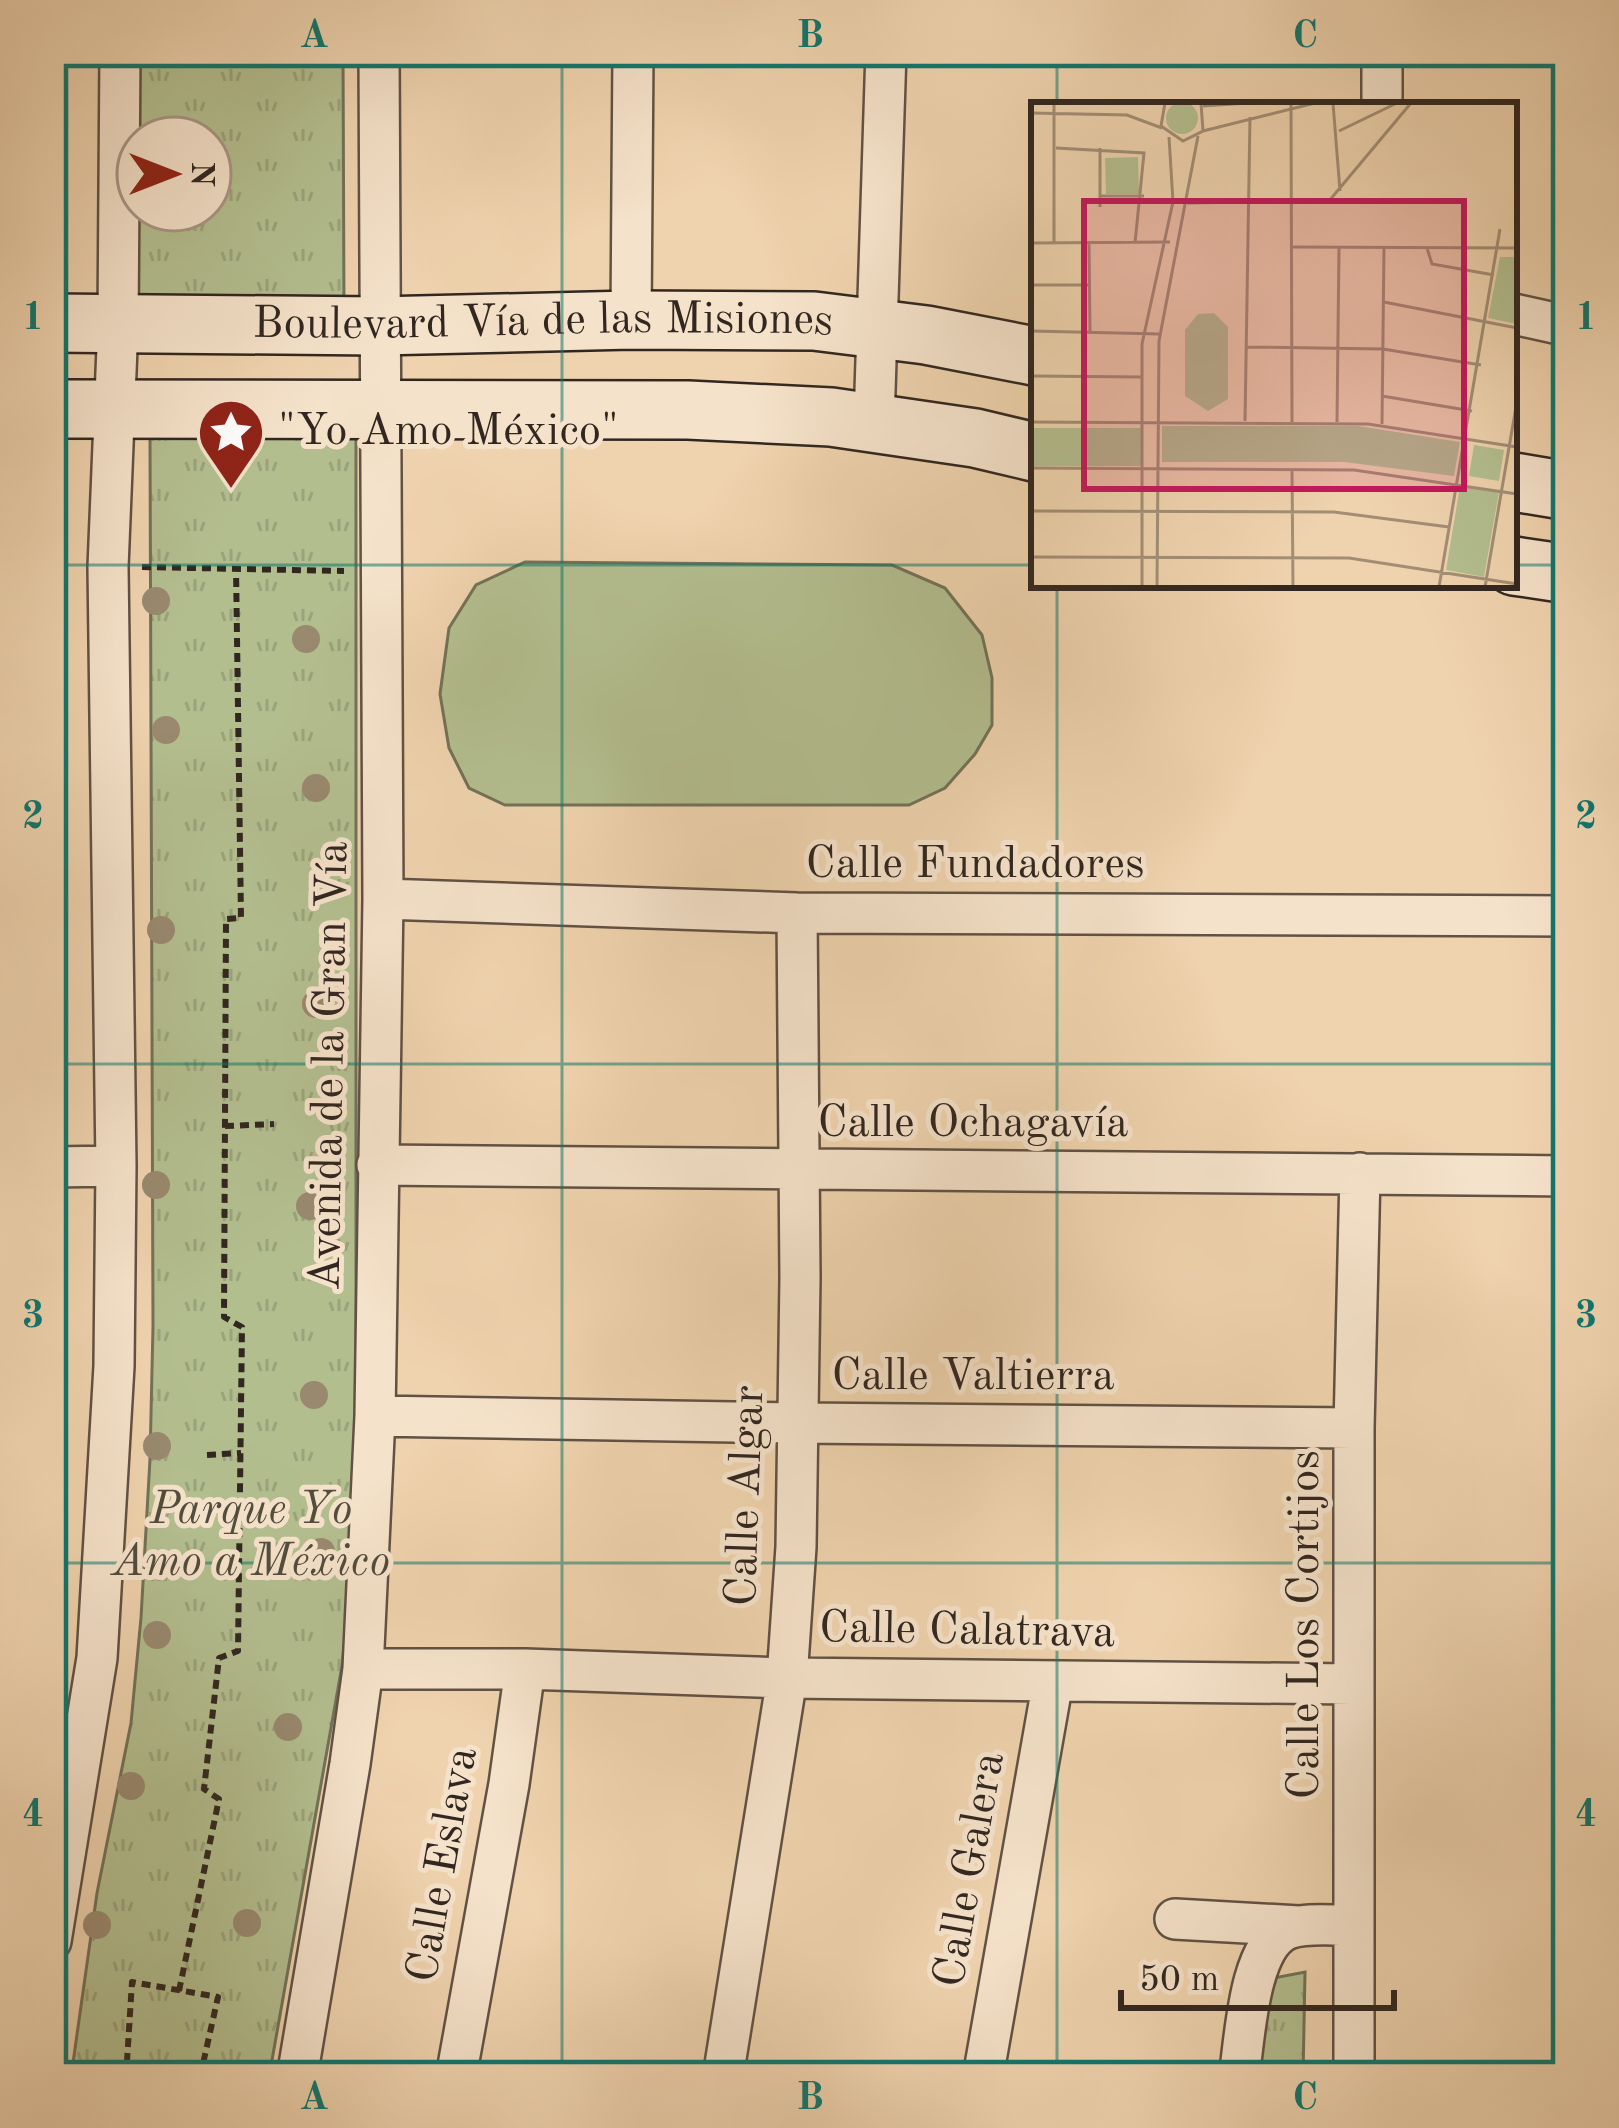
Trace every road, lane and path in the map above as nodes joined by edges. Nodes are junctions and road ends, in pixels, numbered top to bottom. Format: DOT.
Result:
graph roads {
  1 [pos="120,51"];
  2 [pos="379,51"];
  3 [pos="633,51"];
  4 [pos="886,51"];
  5 [pos="1382,51"];
  6 [pos="1382,102"];
  7 [pos="1517,315"];
  8 [pos="631,320"];
  9 [pos="51,323"];
  10 [pos="118,323"];
  11 [pos="379,326"];
  12 [pos="1568,326"];
  13 [pos="878,329"];
  14 [pos="1031,355"];
  15 [pos="51,409"];
  16 [pos="114,409"];
  17 [pos="382,410"];
  18 [pos="874,422"];
  19 [pos="1031,451"];
  20 [pos="1517,482"];
  21 [pos="1568,491"];
  22 [pos="1517,566"];
  23 [pos="108,567"];
  24 [pos="236,567"];
  25 [pos="380,573"];
  26 [pos="1568,574"];
  27 [pos="383,899"];
  28 [pos="797,913"];
  29 [pos="1568,916"];
  30 [pos="274,1124"];
  31 [pos="225,1126"];
  32 [pos="376,1165"];
  33 [pos="116,1166"];
  34 [pos="51,1167"];
  35 [pos="800,1171"];
  36 [pos="1360,1174"];
  37 [pos="1568,1176"];
  38 [pos="375,1416"];
  39 [pos="799,1423"];
  40 [pos="1354,1427"];
  41 [pos="241,1454"];
  42 [pos="207,1455"];
  43 [pos="363,1669"];
  44 [pos="525,1669"];
  45 [pos="787,1678"];
  46 [pos="1053,1681"];
  47 [pos="1353,1684"];
  48 [pos="1175,1919"];
  49 [pos="1354,1925"];
  50 [pos="1299,1926"];
  51 [pos="51,1941"];
  52 [pos="179,1991"];
  53 [pos="126,2077"];
  54 [pos="200,2077"];
  55 [pos="297,2077"];
  56 [pos="456,2077"];
  57 [pos="722,2077"];
  58 [pos="982,2077"];
  59 [pos="1238,2077"];
  60 [pos="1354,2077"];
  1 -- 10 [label="street"];
  2 -- 11 [label="street, Avenida de la Gran Vía"];
  3 -- 8 [label="street"];
  4 -- 13 [label="street"];
  5 -- 6 [label="street"];
  7 -- 12 [label="street"];
  8 -- 11 [label="street, Boulevard Vía de las Misiones"];
  8 -- 13 [label="street, Boulevard Vía de las Misiones"];
  9 -- 10 [label="street, Boulevard Vía de las Misiones"];
  10 -- 11 [label="street, Boulevard Vía de las Misiones"];
  10 -- 16 [label="street"];
  11 -- 17 [label="street, Avenida de la Gran Vía"];
  13 -- 14 [label="street, Boulevard Vía de las Misiones"];
  13 -- 18 [label="street"];
  15 -- 16 [label="street, Boulevard Vía de las Misiones"];
  16 -- 17 [label="street, Boulevard Vía de las Misiones"];
  16 -- 23 [label="street"];
  17 -- 18 [label="street, Boulevard Vía de las Misiones"];
  17 -- 25 [label="street, Avenida de la Gran Vía"];
  18 -- 19 [label="street, Boulevard Vía de las Misiones"];
  20 -- 21 [label="street"];
  22 -- 26 [label="street"];
  23 -- 24 [label="path"];
  23 -- 33 [label="street"];
  24 -- 25 [label="path"];
  24 -- 31 [label="path"];
  25 -- 27 [label="street, Avenida de la Gran Vía"];
  27 -- 28 [label="street, Calle Fundadores"];
  27 -- 32 [label="street, Avenida de la Gran Vía"];
  28 -- 29 [label="street, Calle Fundadores"];
  28 -- 35 [label="street, Calle Algar"];
  30 -- 31 [label="path"];
  31 -- 41 [label="path"];
  32 -- 35 [label="street, Calle Ochagavía"];
  32 -- 38 [label="street, Avenida de la Gran Vía"];
  33 -- 34 [label="street"];
  33 -- 51 [label="street"];
  35 -- 36 [label="street, Calle Ochagavía"];
  35 -- 39 [label="street, Calle Algar"];
  36 -- 37 [label="street, Calle Ochagavía"];
  36 -- 40 [label="street, Calle Los Cortijos"];
  38 -- 39 [label="street, Calle Valtierra"];
  38 -- 43 [label="street, Avenida de la Gran Vía"];
  39 -- 40 [label="street, Calle Valtierra"];
  39 -- 45 [label="street, Calle Algar"];
  40 -- 47 [label="street, Calle Los Cortijos"];
  41 -- 42 [label="path"];
  41 -- 52 [label="path"];
  43 -- 44 [label="street, Calle Calatrava"];
  43 -- 55 [label="street, Avenida de la Gran Vía"];
  44 -- 45 [label="street, Calle Calatrava"];
  44 -- 56 [label="street, Calle Eslava"];
  45 -- 46 [label="street, Calle Calatrava"];
  45 -- 57 [label="street, Calle Algar"];
  46 -- 47 [label="street, Calle Calatrava"];
  46 -- 58 [label="street, Calle Galera"];
  47 -- 49 [label="street, Calle Los Cortijos"];
  48 -- 50 [label="street"];
  49 -- 50 [label="street"];
  49 -- 60 [label="street, Calle Los Cortijos"];
  50 -- 59 [label="street"];
  52 -- 53 [label="path"];
  52 -- 54 [label="path"];
}
